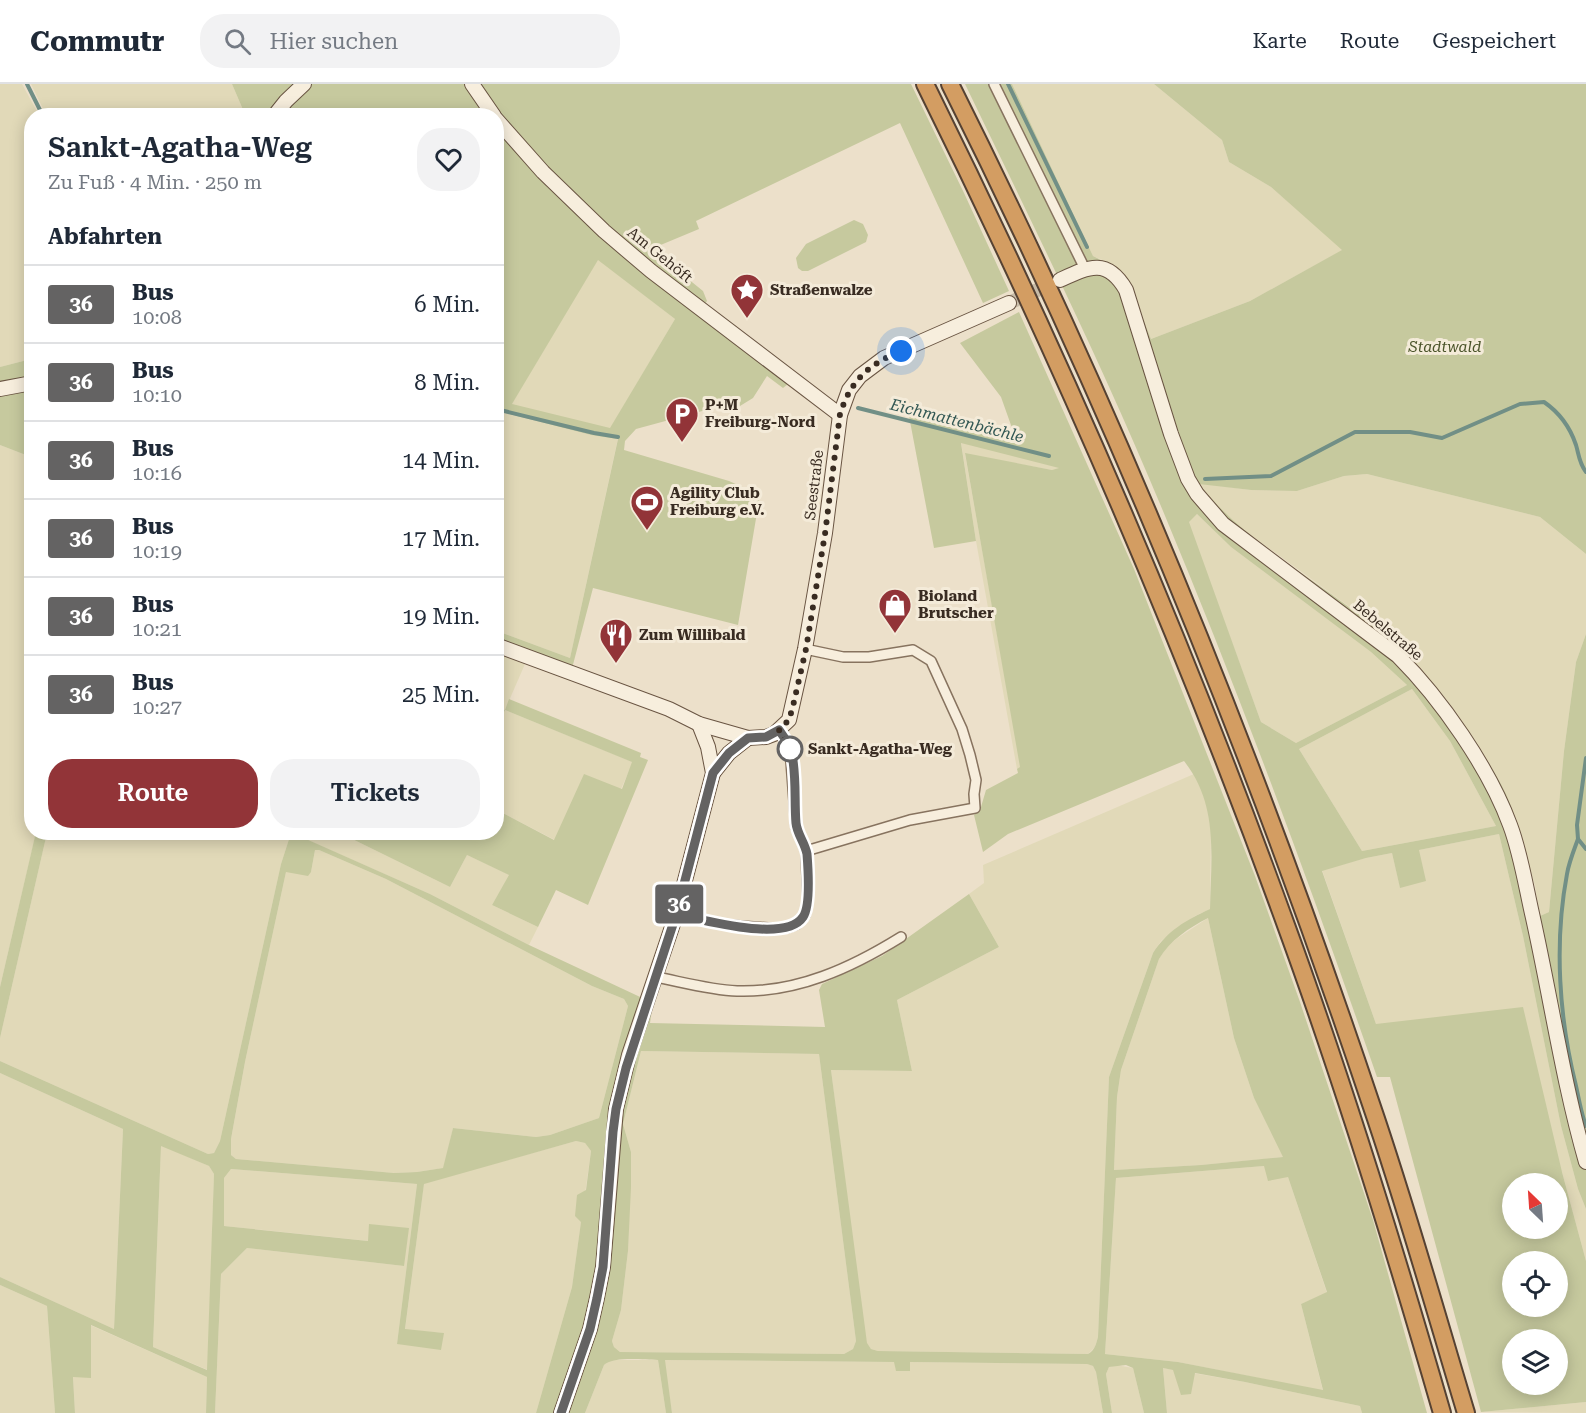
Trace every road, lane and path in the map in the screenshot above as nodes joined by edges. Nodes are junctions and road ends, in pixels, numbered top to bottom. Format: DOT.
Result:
graph roads {
  1 [pos="304,84"];
  2 [pos="472,84"];
  3 [pos="925,84"];
  4 [pos="950,84"];
  5 [pos="994,84"];
  6 [pos="280,108"];
  7 [pos="489,108"];
  8 [pos="504,127"];
  9 [pos="1085,268"];
  10 [pos="1060,280"];
  11 [pos="1009,303"];
  12 [pos="24,384"];
  13 [pos="0,389"];
  14 [pos="845,397"];
  15 [pos="820,398"];
  16 [pos="840,414"];
  17 [pos="504,648"];
  18 [pos="806,649"];
  19 [pos="699,724"];
  20 [pos="779,730"];
  21 [pos="748,738"];
  22 [pos="713,773"];
  23 [pos="807,852"];
  24 [pos="676,915"];
  25 [pos="901,938"];
  26 [pos="656,977"];
  27 [pos="1586,1162"];
  28 [pos="561,1413"];
  29 [pos="1442,1413"];
  30 [pos="1466,1413"];
  1 -- 6 [label="street"];
  2 -- 7 [label="street, Am Gehöft"];
  3 -- 29 [label="highway"];
  4 -- 30 [label="highway"];
  5 -- 9 [label="street"];
  8 -- 15 [label="street, Am Gehöft"];
  9 -- 10 [label="street"];
  9 -- 27 [label="street, Bebelstraße"];
  11 -- 14 [label="street, Seestraße"];
  12 -- 13 [label="street"];
  14 -- 15 [label="street"];
  14 -- 16 [label="street, Seestraße"];
  15 -- 16 [label="street, Am Gehöft"];
  16 -- 18 [label="street, Seestraße"];
  17 -- 19 [label="street"];
  18 -- 20 [label="street, Seestraße"];
  18 -- 23 [label="street"];
  19 -- 21 [label="street"];
  19 -- 22 [label="street"];
  20 -- 21 [label="street"];
  20 -- 23 [label="street"];
  21 -- 22 [label="street"];
  22 -- 24 [label="street"];
  23 -- 24 [label="street"];
  24 -- 26 [label="street"];
  25 -- 26 [label="street"];
  26 -- 28 [label="street"];
}
